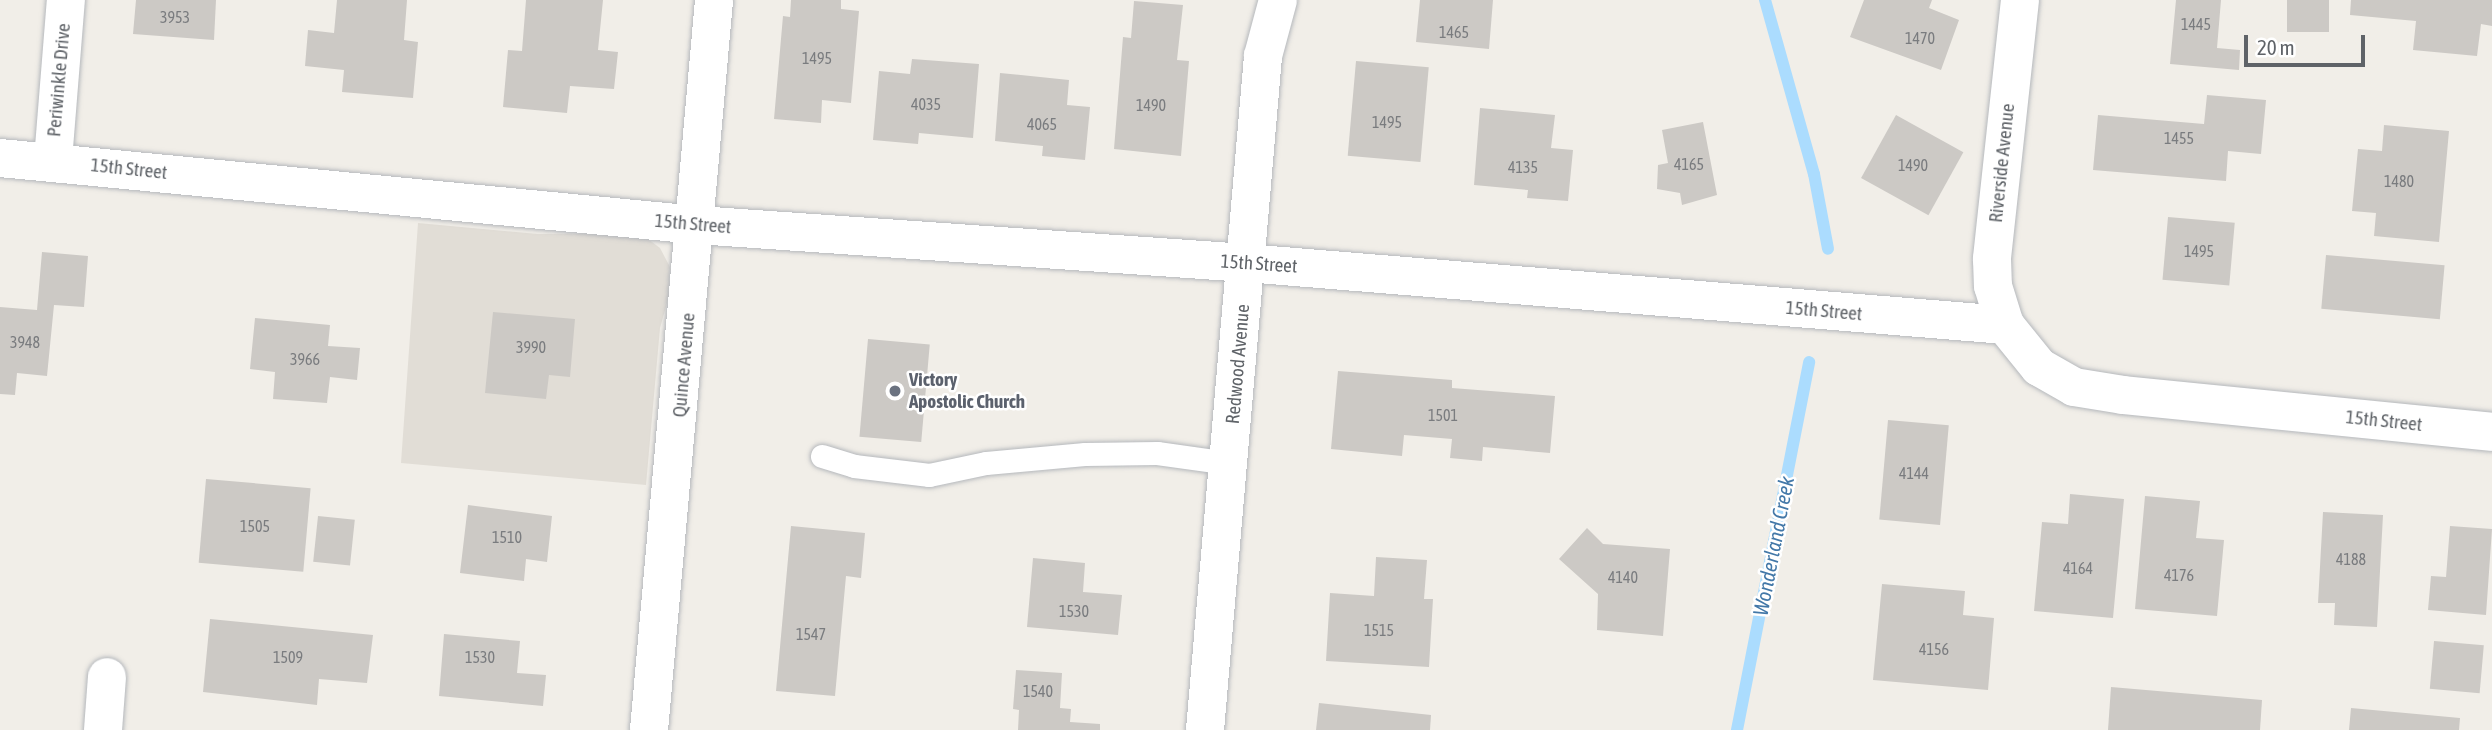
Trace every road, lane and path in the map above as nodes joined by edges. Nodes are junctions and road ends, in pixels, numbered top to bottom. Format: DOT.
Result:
graph roads {
  1 [pos="66,0"];
  2 [pos="714,0"];
  3 [pos="1278,0"];
  4 [pos="2021,0"];
  5 [pos="0,159"];
  6 [pos="53,160"];
  7 [pos="697,225"];
  8 [pos="1246,263"];
  9 [pos="2004,326"];
  10 [pos="2492,432"];
  11 [pos="822,456"];
  12 [pos="1229,463"];
  13 [pos="107,677"];
  14 [pos="103,730"];
  15 [pos="649,730"];
  16 [pos="1205,730"];
  1 -- 6 [label="street, Periwinkle Drive"];
  2 -- 7 [label="street, Quince Avenue"];
  3 -- 8 [label="street, Redwood Avenue"];
  4 -- 9 [label="street, Riverside Avenue"];
  5 -- 6 [label="street, 15th Street"];
  6 -- 7 [label="street, 15th Street"];
  7 -- 8 [label="street, 15th Street"];
  7 -- 15 [label="street, Quince Avenue"];
  8 -- 9 [label="street, 15th Street"];
  8 -- 12 [label="street, Redwood Avenue"];
  9 -- 10 [label="street, 15th Street"];
  11 -- 12 [label="lane"];
  12 -- 16 [label="street, Redwood Avenue"];
  13 -- 14 [label="street"];
}
